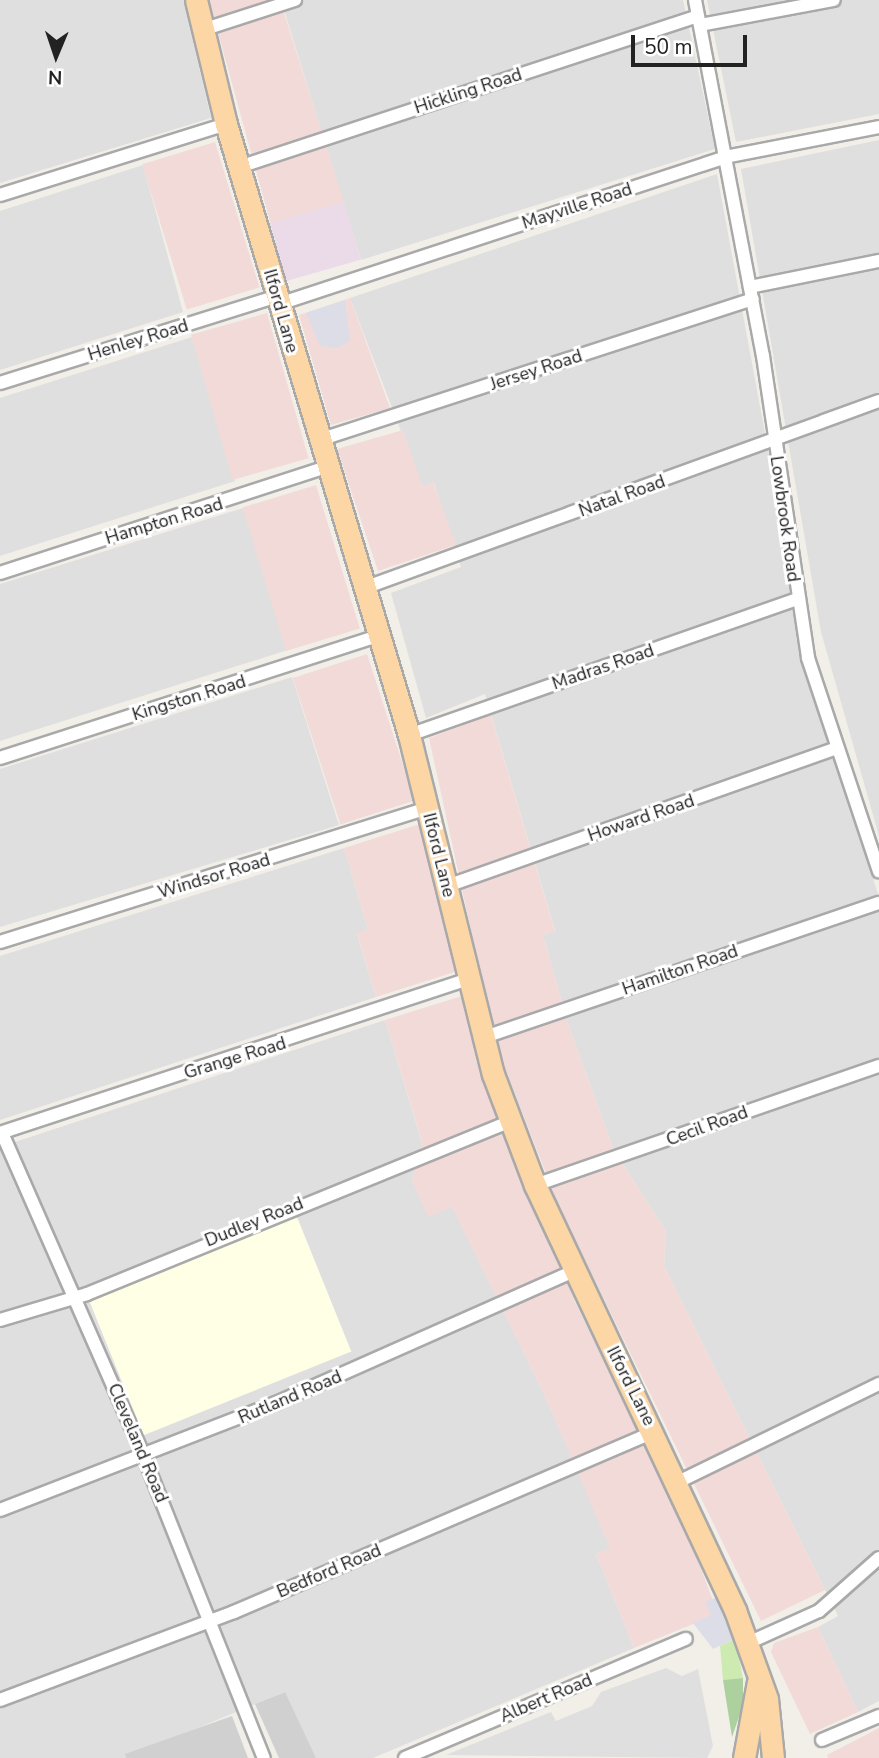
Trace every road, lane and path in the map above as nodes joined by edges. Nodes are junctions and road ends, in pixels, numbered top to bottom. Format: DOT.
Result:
graph roads {
  1 [pos="196,0"];
  2 [pos="295,0"];
  3 [pos="695,0"];
  4 [pos="834,0"];
  5 [pos="699,20"];
  6 [pos="202,30"];
  7 [pos="226,124"];
  8 [pos="879,127"];
  9 [pos="725,157"];
  10 [pos="239,167"];
  11 [pos="0,195"];
  12 [pos="879,261"];
  13 [pos="752,293"];
  14 [pos="278,300"];
  15 [pos="0,383"];
  16 [pos="879,401"];
  17 [pos="319,440"];
  18 [pos="774,442"];
  19 [pos="327,467"];
  20 [pos="0,573"];
  21 [pos="364,588"];
  22 [pos="797,599"];
  23 [pos="378,636"];
  24 [pos="409,735"];
  25 [pos="834,749"];
  26 [pos="0,758"];
  27 [pos="427,808"];
  28 [pos="879,872"];
  29 [pos="447,886"];
  30 [pos="879,902"];
  31 [pos="0,942"];
  32 [pos="469,979"];
  33 [pos="482,1038"];
  34 [pos="879,1066"];
  35 [pos="509,1122"];
  36 [pos="1,1133"];
  37 [pos="535,1185"];
  38 [pos="575,1271"];
  39 [pos="73,1295"];
  40 [pos="0,1320"];
  41 [pos="879,1384"];
  42 [pos="654,1432"];
  43 [pos="144,1457"];
  44 [pos="678,1482"];
  45 [pos="0,1510"];
  46 [pos="879,1558"];
  47 [pos="208,1622"];
  48 [pos="686,1639"];
  49 [pos="748,1643"];
  50 [pos="758,1682"];
  51 [pos="0,1700"];
  52 [pos="879,1716"];
  53 [pos="822,1740"];
  54 [pos="264,1758"];
  55 [pos="405,1758"];
  56 [pos="744,1758"];
  57 [pos="773,1758"];
  1 -- 6 [label="main road, Ilford Lane"];
  2 -- 6 [label="street"];
  3 -- 5 [label="street, Lowbrook Road"];
  4 -- 5 [label="street, Hickling Road"];
  5 -- 9 [label="street, Lowbrook Road"];
  5 -- 10 [label="street, Hickling Road"];
  6 -- 7 [label="main road, Ilford Lane"];
  7 -- 10 [label="main road, Ilford Lane"];
  7 -- 11 [label="street"];
  8 -- 9 [label="street, Mayville Road"];
  9 -- 13 [label="street, Lowbrook Road"];
  9 -- 14 [label="street, Mayville Road"];
  10 -- 14 [label="main road, Ilford Lane"];
  12 -- 13 [label="street, Jersey Road"];
  13 -- 17 [label="street, Jersey Road"];
  13 -- 18 [label="street, Lowbrook Road"];
  14 -- 15 [label="street, Henley Road"];
  14 -- 17 [label="main road, Ilford Lane"];
  16 -- 18 [label="street, Natal Road"];
  17 -- 19 [label="main road, Ilford Lane"];
  18 -- 21 [label="street, Natal Road"];
  18 -- 22 [label="street, Lowbrook Road"];
  19 -- 20 [label="street, Hampton Road"];
  19 -- 21 [label="main road, Ilford Lane"];
  21 -- 23 [label="main road, Ilford Lane"];
  22 -- 24 [label="street, Madras Road"];
  22 -- 25 [label="street, Lowbrook Road"];
  23 -- 24 [label="main road, Ilford Lane"];
  23 -- 26 [label="street, Kingston Road"];
  24 -- 27 [label="main road, Ilford Lane"];
  25 -- 28 [label="street, Lowbrook Road"];
  25 -- 29 [label="street, Howard Road"];
  27 -- 29 [label="main road, Ilford Lane"];
  27 -- 31 [label="street, Windsor Road"];
  29 -- 32 [label="main road, Ilford Lane"];
  30 -- 33 [label="street, Hamilton Road"];
  32 -- 33 [label="main road, Ilford Lane"];
  32 -- 36 [label="street, Grange Road"];
  33 -- 35 [label="main road, Ilford Lane"];
  34 -- 37 [label="street, Cecil Road"];
  35 -- 37 [label="main road, Ilford Lane"];
  35 -- 39 [label="street, Dudley Road"];
  36 -- 39 [label="street, Cleveland Road"];
  37 -- 38 [label="main road, Ilford Lane"];
  38 -- 42 [label="main road, Ilford Lane"];
  38 -- 43 [label="street, Rutland Road"];
  39 -- 40 [label="street, Dudley Road"];
  39 -- 43 [label="street, Cleveland Road"];
  41 -- 44 [label="street"];
  42 -- 44 [label="main road, Ilford Lane"];
  42 -- 47 [label="street, Bedford Road"];
  43 -- 45 [label="street, Rutland Road"];
  43 -- 47 [label="street, Cleveland Road"];
  44 -- 49 [label="main road, Ilford Lane"];
  46 -- 49 [label="street"];
  47 -- 51 [label="street, Bedford Road"];
  47 -- 54 [label="street, Cleveland Road"];
  48 -- 55 [label="street, Albert Road"];
  49 -- 50 [label="main road, Ilford Lane"];
  50 -- 56 [label="main road, Ilford Lane"];
  50 -- 57 [label="main road, Ilford Lane"];
  52 -- 53 [label="street"];
}
